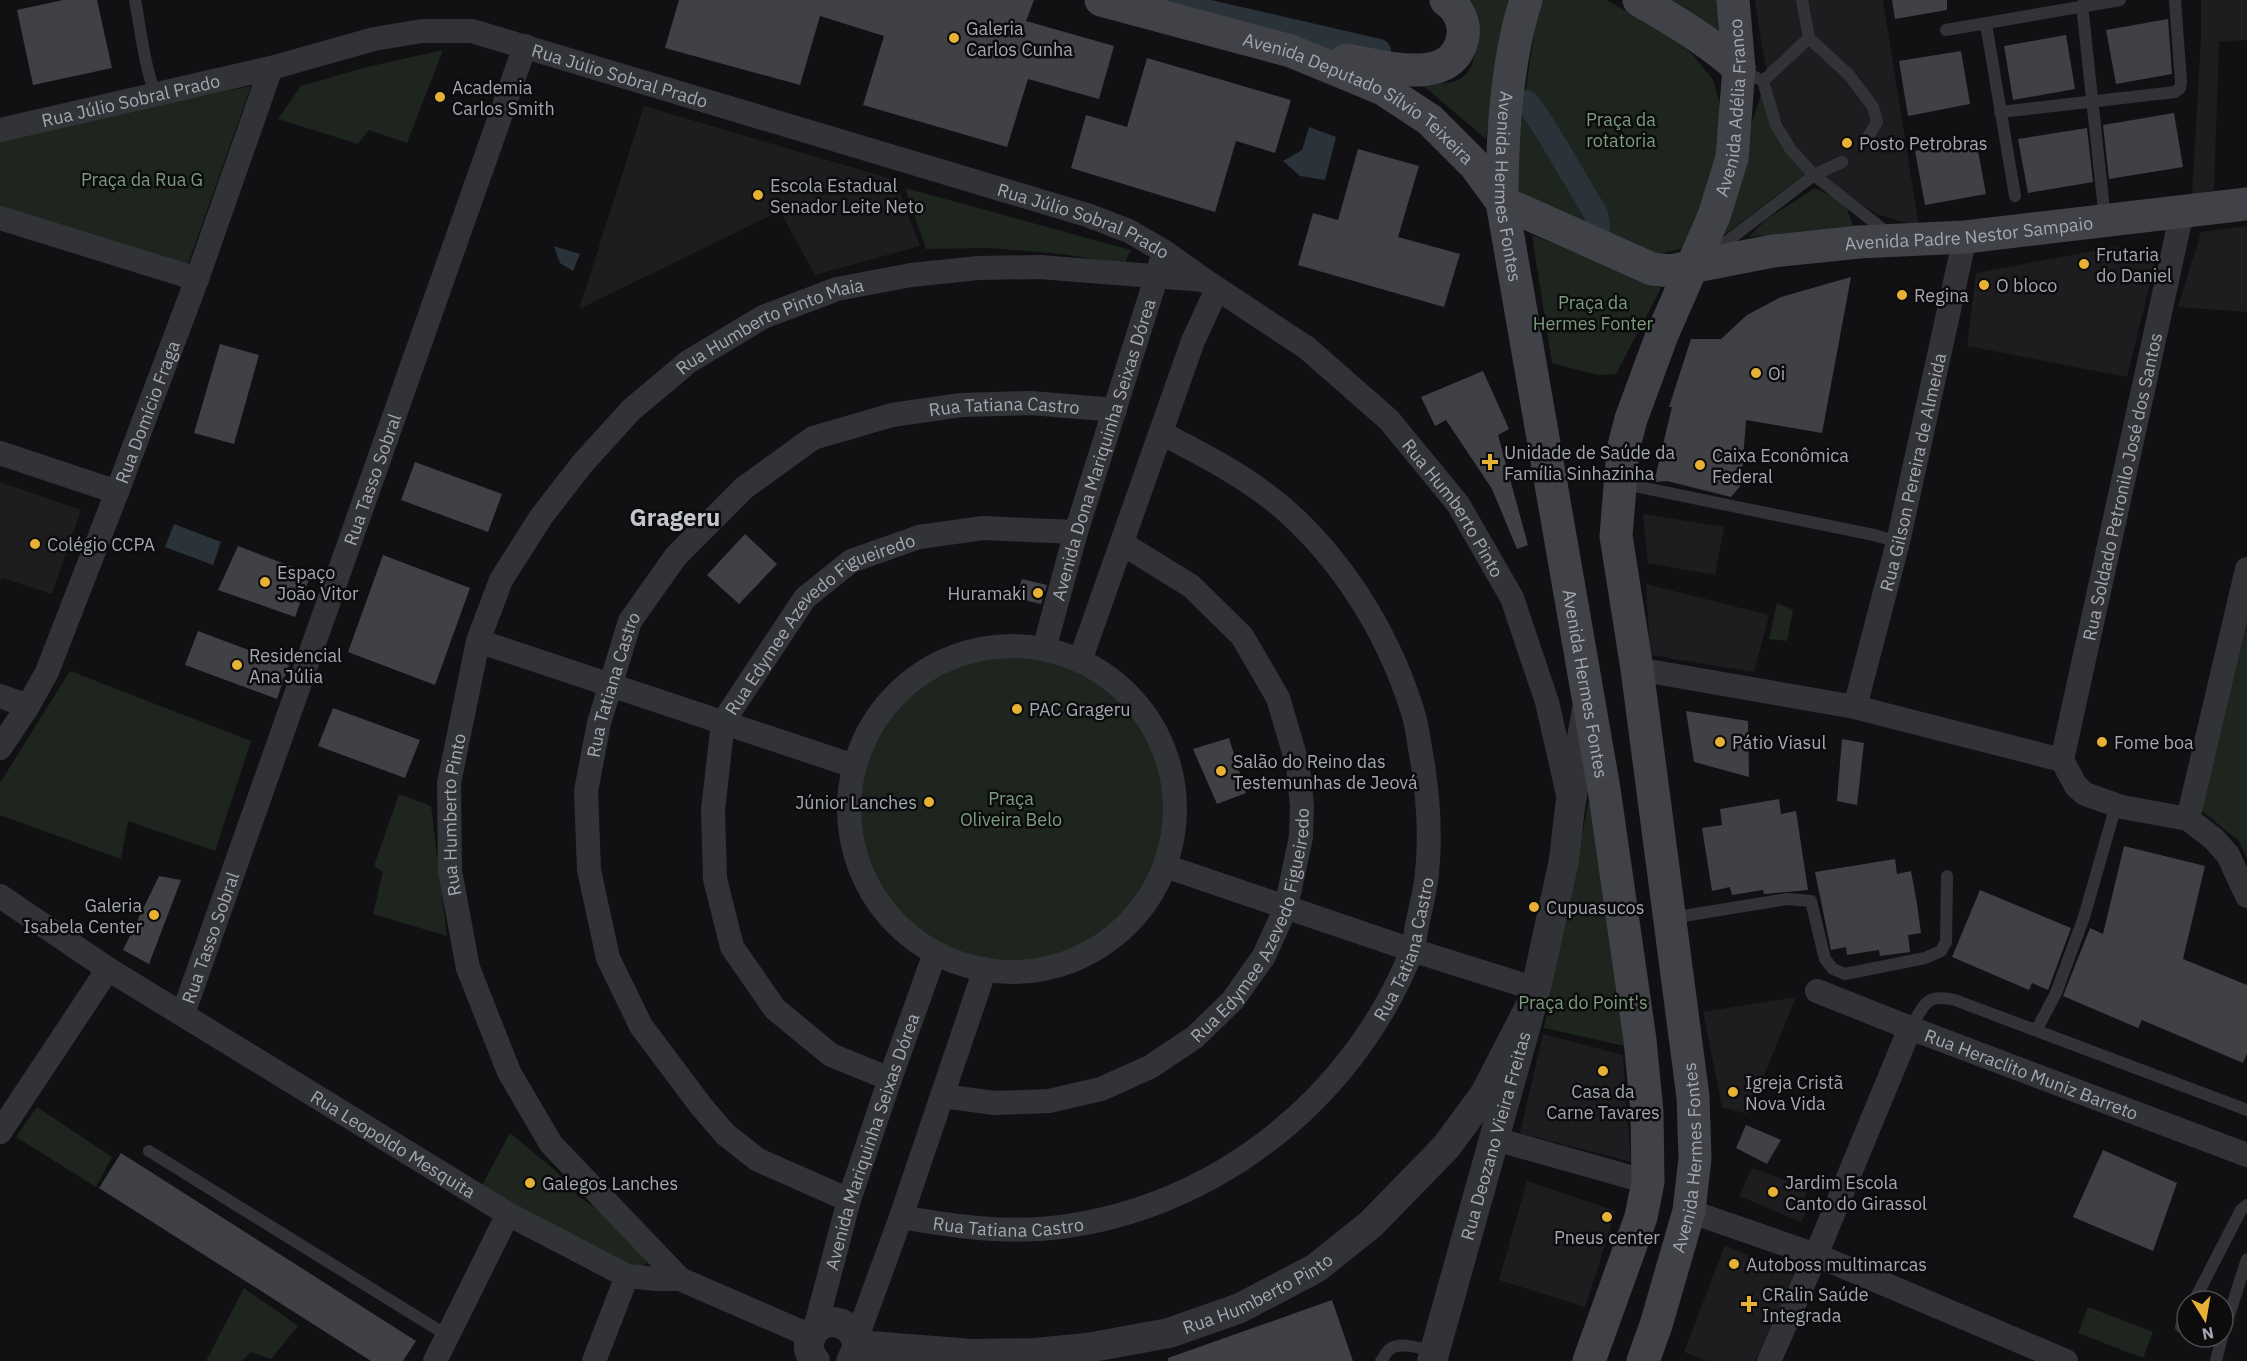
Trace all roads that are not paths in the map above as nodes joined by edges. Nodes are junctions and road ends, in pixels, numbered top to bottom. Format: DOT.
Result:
graph roads {
  1 [pos="135,0"];
  2 [pos="1101,0"];
  3 [pos="1446,0"];
  4 [pos="1526,0"];
  5 [pos="1639,0"];
  6 [pos="1732,0"];
  7 [pos="1802,0"];
  8 [pos="2120,0"];
  9 [pos="2175,0"];
  10 [pos="2082,5"];
  11 [pos="1986,24"];
  12 [pos="1946,30"];
  13 [pos="1809,38"];
  14 [pos="525,46"];
  15 [pos="1291,51"];
  16 [pos="272,68"];
  17 [pos="1751,75"];
  18 [pos="155,93"];
  19 [pos="2093,102"];
  20 [pos="2000,112"];
  21 [pos="0,130"];
  22 [pos="1868,137"];
  23 [pos="1842,162"];
  24 [pos="1814,175"];
  25 [pos="2014,196"];
  26 [pos="1502,202"];
  27 [pos="2247,204"];
  28 [pos="2182,212"];
  29 [pos="1714,216"];
  30 [pos="0,218"];
  31 [pos="2105,220"];
  32 [pos="1965,237"];
  33 [pos="1898,240"];
  34 [pos="1165,252"];
  35 [pos="1692,266"];
  36 [pos="1156,277"];
  37 [pos="197,279"];
  38 [pos="1210,284"];
  39 [pos="1115,411"];
  40 [pos="1161,433"];
  41 [pos="0,453"];
  42 [pos="1618,483"];
  43 [pos="117,492"];
  44 [pos="1076,532"];
  45 [pos="1898,542"];
  46 [pos="1122,544"];
  47 [pos="2247,569"];
  48 [pos="478,641"];
  49 [pos="1044,649"];
  50 [pos="1080,661"];
  51 [pos="1637,669"];
  52 [pos="609,684"];
  53 [pos="0,696"];
  54 [pos="1589,697"];
  55 [pos="28,706"];
  56 [pos="1855,707"];
  57 [pos="723,722"];
  58 [pos="0,748"];
  59 [pos="2062,760"];
  60 [pos="854,766"];
  61 [pos="2116,805"];
  62 [pos="1570,807"];
  63 [pos="2188,819"];
  64 [pos="1165,866"];
  65 [pos="1947,876"];
  66 [pos="2247,896"];
  67 [pos="0,897"];
  68 [pos="1286,907"];
  69 [pos="1670,918"];
  70 [pos="1412,950"];
  71 [pos="935,953"];
  72 [pos="108,969"];
  73 [pos="985,969"];
  74 [pos="1817,991"];
  75 [pos="1534,996"];
  76 [pos="183,1014"];
  77 [pos="1910,1028"];
  78 [pos="2037,1029"];
  79 [pos="890,1079"];
  80 [pos="942,1096"];
  81 [pos="2247,1110"];
  82 [pos="0,1132"];
  83 [pos="1496,1139"];
  84 [pos="149,1151"];
  85 [pos="2247,1155"];
  86 [pos="1648,1182"];
  87 [pos="849,1200"];
  88 [pos="2247,1205"];
  89 [pos="1689,1211"];
  90 [pos="508,1214"];
  91 [pos="901,1217"];
  92 [pos="1816,1255"];
  93 [pos="2247,1259"];
  94 [pos="627,1276"];
  95 [pos="680,1279"];
  96 [pos="2200,1289"];
  97 [pos="2235,1295"];
  98 [pos="447,1336"];
  99 [pos="811,1348"];
  100 [pos="858,1352"];
  101 [pos="1433,1356"];
  102 [pos="435,1361"];
  103 [pos="594,1361"];
  104 [pos="1381,1361"];
  105 [pos="1589,1361"];
  106 [pos="1643,1361"];
  107 [pos="1769,1361"];
  108 [pos="2066,1361"];
  1 -- 18 [label="lane"];
  2 -- 15 [label="main road, Avenida Deputado Sílvio Teixeira"];
  3 -- 15 [label="main road"];
  4 -- 26 [label="main road, Avenida Hermes Fontes"];
  5 -- 17 [label="main road"];
  6 -- 17 [label="main road, Avenida Adélia Franco"];
  7 -- 13 [label="lane"];
  8 -- 10 [label="lane"];
  9 -- 19 [label="lane"];
  10 -- 11 [label="lane"];
  10 -- 19 [label="lane"];
  11 -- 12 [label="lane"];
  11 -- 20 [label="lane"];
  13 -- 17 [label="lane"];
  13 -- 22 [label="lane"];
  14 -- 16 [label="street, Rua Júlio Sobral Prado"];
  14 -- 34 [label="street, Rua Júlio Sobral Prado"];
  14 -- 76 [label="street, Rua Tasso Sobral"];
  15 -- 26 [label="main road, Avenida Deputado Sílvio Teixeira"];
  16 -- 18 [label="street, Rua Júlio Sobral Prado"];
  16 -- 37 [label="street, Rua Domício Fraga"];
  17 -- 24 [label="lane"];
  17 -- 29 [label="main road, Avenida Adélia Franco"];
  18 -- 21 [label="street, Rua Júlio Sobral Prado"];
  19 -- 20 [label="lane"];
  19 -- 31 [label="lane"];
  20 -- 25 [label="lane"];
  23 -- 24 [label="lane"];
  24 -- 33 [label="lane"];
  24 -- 35 [label="lane"];
  26 -- 35 [label="main road, Avenida Deputado Sílvio Teixeira"];
  26 -- 54 [label="main road, Avenida Hermes Fontes"];
  27 -- 28 [label="main road, Avenida Padre Nestor Sampaio"];
  28 -- 31 [label="main road, Avenida Padre Nestor Sampaio"];
  28 -- 59 [label="street, Rua Soldado Petronilo José dos Santos"];
  29 -- 35 [label="main road, Avenida Hermes Fontes"];
  30 -- 37 [label="street"];
  31 -- 32 [label="main road, Avenida Padre Nestor Sampaio"];
  32 -- 33 [label="main road, Avenida Padre Nestor Sampaio"];
  32 -- 45 [label="street, Rua Gilson Pereira de Almeida"];
  33 -- 35 [label="main road, Avenida Padre Nestor Sampaio"];
  34 -- 36 [label="street, Avenida Dona Mariquinha Seixas Dórea"];
  34 -- 38 [label="street, Rua Júlio Sobral Prado"];
  35 -- 42 [label="main road, Avenida Hermes Fontes"];
  36 -- 38 [label="street, Rua Humberto Pinto Maia"];
  36 -- 39 [label="street, Avenida Dona Mariquinha Seixas Dórea"];
  36 -- 48 [label="street, Rua Humberto Pinto Maia"];
  37 -- 43 [label="street, Rua Domício Fraga"];
  38 -- 40 [label="street"];
  38 -- 62 [label="street, Rua Humberto Pinto"];
  39 -- 44 [label="street, Avenida Dona Mariquinha Seixas Dórea"];
  39 -- 52 [label="street, Rua Tatiana Castro"];
  40 -- 46 [label="street"];
  40 -- 70 [label="street, Rua Tatiana Castro"];
  41 -- 43 [label="street"];
  42 -- 45 [label="lane"];
  42 -- 51 [label="main road, Avenida Hermes Fontes"];
  43 -- 55 [label="street, Rua Domício Fraga"];
  44 -- 49 [label="street, Avenida Dona Mariquinha Seixas Dórea"];
  44 -- 57 [label="street, Rua Edymee Azevedo Figueiredo"];
  45 -- 56 [label="street, Rua Gilson Pereira de Almeida"];
  46 -- 50 [label="street"];
  46 -- 68 [label="street, Rua Edymee Azevedo Figueiredo"];
  47 -- 63 [label="street"];
  48 -- 52 [label="street"];
  48 -- 95 [label="street, Rua Humberto Pinto"];
  49 -- 50 [label="street"];
  49 -- 60 [label="street"];
  50 -- 64 [label="street"];
  51 -- 56 [label="street"];
  51 -- 69 [label="main road, Avenida Hermes Fontes"];
  52 -- 57 [label="street"];
  52 -- 87 [label="street, Rua Tatiana Castro"];
  53 -- 55 [label="street"];
  54 -- 62 [label="street, Rua Deozano Vieira Freitas"];
  54 -- 86 [label="main road, Avenida Hermes Fontes"];
  55 -- 58 [label="street, Rua Domício Fraga"];
  56 -- 59 [label="street"];
  57 -- 60 [label="street"];
  57 -- 79 [label="street, Rua Edymee Azevedo Figueiredo"];
  59 -- 61 [label="street"];
  60 -- 71 [label="street"];
  61 -- 63 [label="street"];
  61 -- 78 [label="lane"];
  62 -- 75 [label="street, Rua Deozano Vieira Freitas"];
  63 -- 66 [label="street"];
  64 -- 68 [label="street"];
  64 -- 73 [label="street"];
  65 -- 69 [label="lane"];
  67 -- 72 [label="street, Rua Leopoldo Mesquita"];
  68 -- 70 [label="street"];
  68 -- 80 [label="street, Rua Edymee Azevedo Figueiredo"];
  69 -- 89 [label="main road, Avenida Hermes Fontes"];
  70 -- 75 [label="street"];
  70 -- 91 [label="street, Rua Tatiana Castro"];
  71 -- 73 [label="street"];
  71 -- 79 [label="street, Avenida Mariquinha Seixas Dórea"];
  72 -- 76 [label="street, Rua Leopoldo Mesquita"];
  72 -- 82 [label="street"];
  73 -- 80 [label="street"];
  74 -- 77 [label="street, Rua Heraclito Muniz Barreto"];
  75 -- 83 [label="street, Rua Deozano Vieira Freitas"];
  75 -- 100 [label="street, Rua Humberto Pinto"];
  76 -- 90 [label="street, Rua Leopoldo Mesquita"];
  77 -- 78 [label="lane"];
  77 -- 85 [label="street, Rua Heraclito Muniz Barreto"];
  77 -- 92 [label="street"];
  78 -- 81 [label="lane"];
  79 -- 87 [label="street, Avenida Mariquinha Seixas Dórea"];
  80 -- 91 [label="street"];
  83 -- 86 [label="street"];
  83 -- 101 [label="street, Rua Deozano Vieira Freitas"];
  84 -- 98 [label="lane"];
  86 -- 105 [label="main road, Avenida Hermes Fontes"];
  87 -- 99 [label="street, Avenida Mariquinha Seixas Dórea"];
  88 -- 96 [label="lane"];
  89 -- 92 [label="street"];
  89 -- 106 [label="main road, Avenida Hermes Fontes"];
  90 -- 94 [label="street, Rua Leopoldo Mesquita"];
  90 -- 98 [label="street"];
  91 -- 100 [label="street"];
  92 -- 107 [label="street"];
  92 -- 108 [label="street"];
  93 -- 97 [label="lane"];
  94 -- 95 [label="street, Rua Leopoldo Mesquita"];
  94 -- 103 [label="street"];
  95 -- 99 [label="street, Rua Leopoldo Mesquita"];
  98 -- 102 [label="street"];
  99 -- 100 [label="street"];
  101 -- 104 [label="lane"];
}
